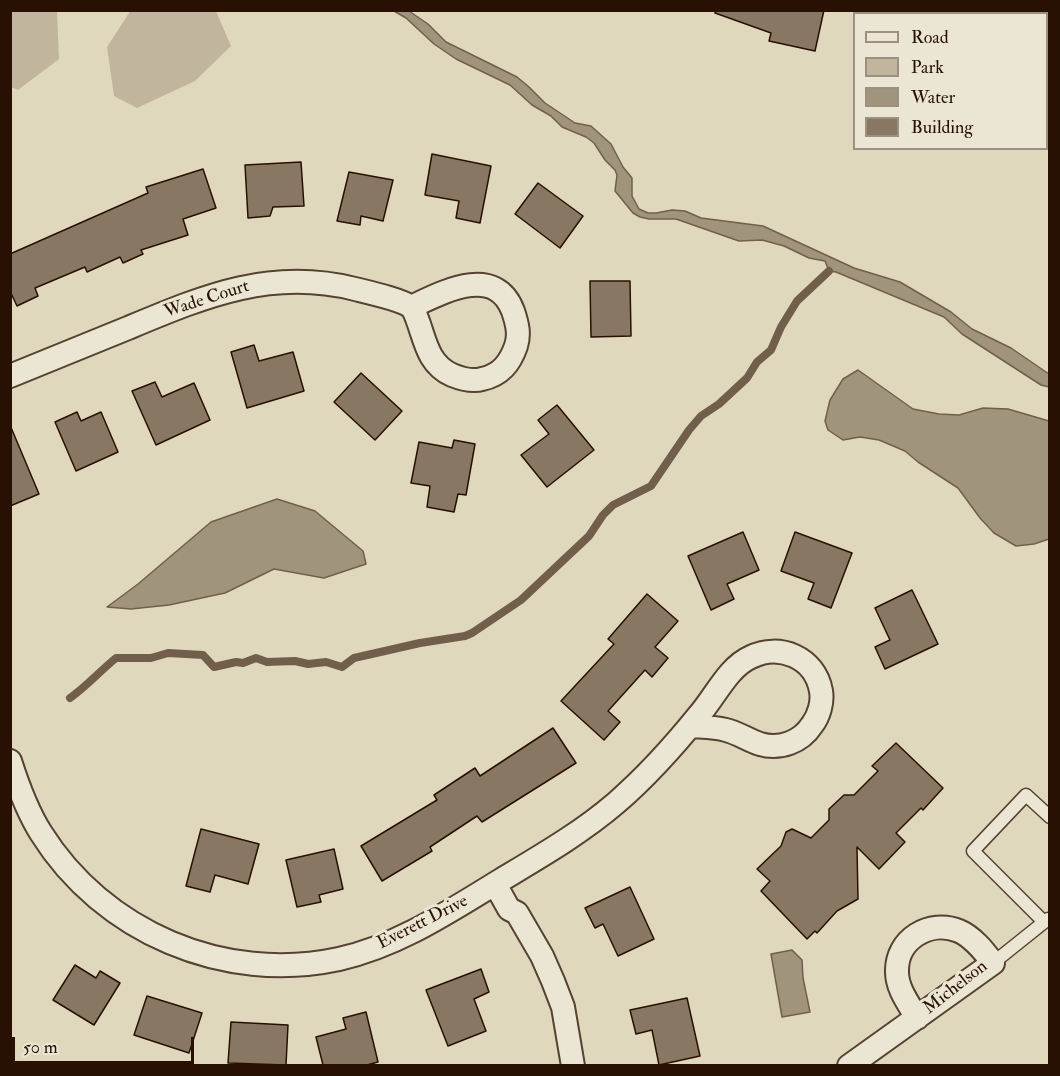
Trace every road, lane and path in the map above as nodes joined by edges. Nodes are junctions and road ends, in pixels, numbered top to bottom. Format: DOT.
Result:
graph roads {
  1 [pos="411,307"];
  2 [pos="10,376"];
  3 [pos="690,726"];
  4 [pos="10,761"];
  5 [pos="1050,818"];
  6 [pos="495,884"];
  7 [pos="1047,920"];
  8 [pos="993,963"];
  9 [pos="917,1018"];
  10 [pos="573,1065"];
  11 [pos="849,1065"];
  1 -- 1 [label="street"];
  1 -- 2 [label="street, Wade Court"];
  3 -- 3 [label="street, Everett Drive"];
  3 -- 6 [label="street, Everett Drive"];
  4 -- 6 [label="street, Everett Drive"];
  5 -- 7 [label="lane"];
  6 -- 10 [label="street"];
  7 -- 8 [label="lane"];
  8 -- 9 [label="street, Michelson"];
  8 -- 9 [label="street, Michelson"];
  9 -- 11 [label="street, Michelson"];
}
